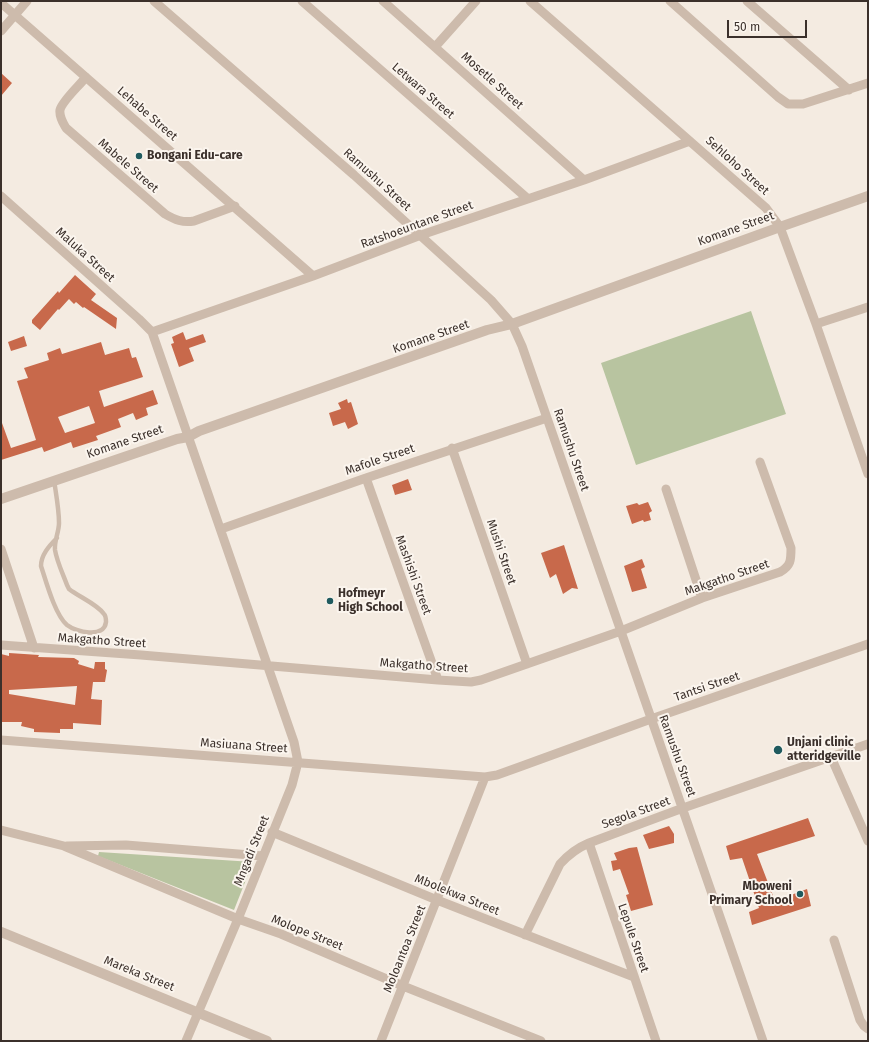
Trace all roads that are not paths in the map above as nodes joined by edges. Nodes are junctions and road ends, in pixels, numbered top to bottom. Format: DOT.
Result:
graph roads {
  1 [pos="27,1"];
  2 [pos="154,1"];
  3 [pos="302,1"];
  4 [pos="383,1"];
  5 [pos="476,1"];
  6 [pos="530,1"];
  7 [pos="670,1"];
  8 [pos="747,1"];
  9 [pos="1,3"];
  10 [pos="15,15"];
  11 [pos="1,31"];
  12 [pos="435,47"];
  13 [pos="86,77"];
  14 [pos="868,83"];
  15 [pos="849,90"];
  16 [pos="690,140"];
  17 [pos="584,180"];
  18 [pos="1,196"];
  19 [pos="868,196"];
  20 [pos="528,199"];
  21 [pos="235,206"];
  22 [pos="780,226"];
  23 [pos="421,235"];
  24 [pos="313,276"];
  25 [pos="868,307"];
  26 [pos="512,324"];
  27 [pos="816,324"];
  28 [pos="152,332"];
  29 [pos="547,418"];
  30 [pos="188,437"];
  31 [pos="452,448"];
  32 [pos="760,462"];
  33 [pos="868,474"];
  34 [pos="366,478"];
  35 [pos="54,480"];
  36 [pos="666,489"];
  37 [pos="1,499"];
  38 [pos="221,529"];
  39 [pos="57,538"];
  40 [pos="1,549"];
  41 [pos="702,598"];
  42 [pos="621,631"];
  43 [pos="868,644"];
  44 [pos="1,645"];
  45 [pos="34,648"];
  46 [pos="527,664"];
  47 [pos="268,666"];
  48 [pos="438,680"];
  49 [pos="651,719"];
  50 [pos="1,740"];
  51 [pos="868,744"];
  52 [pos="831,757"];
  53 [pos="298,762"];
  54 [pos="485,777"];
  55 [pos="683,808"];
  56 [pos="1,830"];
  57 [pos="272,832"];
  58 [pos="868,840"];
  59 [pos="589,843"];
  60 [pos="64,846"];
  61 [pos="263,856"];
  62 [pos="437,900"];
  63 [pos="238,919"];
  64 [pos="1,932"];
  65 [pos="525,935"];
  66 [pos="834,940"];
  67 [pos="634,977"];
  68 [pos="403,986"];
  69 [pos="198,1012"];
  70 [pos="868,1029"];
  71 [pos="186,1041"];
  72 [pos="267,1041"];
  73 [pos="381,1041"];
  74 [pos="541,1041"];
  75 [pos="656,1041"];
  76 [pos="763,1041"];
  1 -- 10 [label="street"];
  2 -- 23 [label="street, Ramushu Street"];
  3 -- 20 [label="street, Letwara Street"];
  4 -- 12 [label="street, Mosetle Street"];
  5 -- 12 [label="street"];
  6 -- 16 [label="street, Sehloho Street"];
  7 -- 15 [label="street"];
  8 -- 15 [label="street"];
  9 -- 10 [label="street, Lehabe Street"];
  10 -- 11 [label="street"];
  10 -- 13 [label="street, Lehabe Street"];
  12 -- 17 [label="street, Mosetle Street"];
  13 -- 21 [label="street, Lehabe Street"];
  13 -- 21 [label="street, Mabele Street"];
  14 -- 15 [label="street"];
  16 -- 17 [label="street, Ratshoeuntane Street"];
  16 -- 22 [label="street, Sehloho Street"];
  17 -- 20 [label="street, Ratshoeuntane Street"];
  18 -- 28 [label="street, Maluka Street"];
  19 -- 22 [label="street, Komane Street"];
  20 -- 23 [label="street, Ratshoeuntane Street"];
  21 -- 24 [label="street, Lehabe Street"];
  22 -- 26 [label="street, Komane Street"];
  22 -- 27 [label="street, Sehloho Street"];
  23 -- 24 [label="street, Ratshoeuntane Street"];
  23 -- 26 [label="street, Ramushu Street"];
  24 -- 28 [label="street, Ratshoeuntane Street"];
  25 -- 27 [label="street"];
  26 -- 29 [label="street, Ramushu Street"];
  26 -- 30 [label="street, Komane Street"];
  27 -- 33 [label="street, Sehloho Street"];
  28 -- 30 [label="street, Mngadi Street"];
  29 -- 31 [label="street, Mafole Street"];
  29 -- 42 [label="street, Ramushu Street"];
  30 -- 35 [label="street, Komane Street"];
  30 -- 38 [label="street, Mngadi Street"];
  31 -- 34 [label="street, Mafole Street"];
  31 -- 46 [label="street, Mushi Street"];
  32 -- 41 [label="street, Makgatho Street"];
  34 -- 38 [label="street, Mafole Street"];
  34 -- 48 [label="street, Mashishi Street"];
  35 -- 37 [label="street, Komane Street"];
  35 -- 39 [label="lane"];
  36 -- 41 [label="street"];
  38 -- 47 [label="street, Mngadi Street"];
  39 -- 39 [label="lane"];
  40 -- 45 [label="street"];
  41 -- 42 [label="street, Makgatho Street"];
  42 -- 46 [label="street, Makgatho Street"];
  42 -- 49 [label="street, Ramushu Street"];
  43 -- 49 [label="street, Tantsi Street"];
  44 -- 45 [label="street, Makgatho Street"];
  45 -- 47 [label="street, Makgatho Street"];
  46 -- 48 [label="street, Makgatho Street"];
  47 -- 48 [label="street, Makgatho Street"];
  47 -- 53 [label="street, Mngadi Street"];
  49 -- 54 [label="street, Tantsi Street"];
  49 -- 55 [label="street, Ramushu Street"];
  50 -- 53 [label="street, Masiuana Street"];
  51 -- 52 [label="street, Segola Street"];
  52 -- 55 [label="street, Segola Street"];
  52 -- 58 [label="street"];
  53 -- 54 [label="street, Masiuana Street"];
  53 -- 57 [label="street, Mngadi Street"];
  54 -- 62 [label="street, Moloantoa Street"];
  55 -- 59 [label="street, Segola Street"];
  55 -- 76 [label="street, Ramushu Street"];
  56 -- 60 [label="street, Molope Street"];
  57 -- 61 [label="street, Mngadi Street"];
  57 -- 62 [label="street, Mbolekwa Street"];
  59 -- 65 [label="street, Segola Street"];
  59 -- 67 [label="street, Lepule Street"];
  60 -- 61 [label="street, Molope Street"];
  60 -- 63 [label="street, Molope Street"];
  61 -- 63 [label="street, Mngadi Street"];
  62 -- 65 [label="street, Mbolekwa Street"];
  62 -- 68 [label="street, Moloantoa Street"];
  63 -- 68 [label="street, Molope Street"];
  63 -- 69 [label="street, Mngadi Street"];
  64 -- 69 [label="street, Mareka Street"];
  65 -- 67 [label="street, Mbolekwa Street"];
  66 -- 70 [label="street"];
  67 -- 75 [label="street, Lepule Street"];
  68 -- 73 [label="street, Moloantoa Street"];
  68 -- 74 [label="street, Molope Street"];
  69 -- 71 [label="street, Mngadi Street"];
  69 -- 72 [label="street, Mareka Street"];
}
